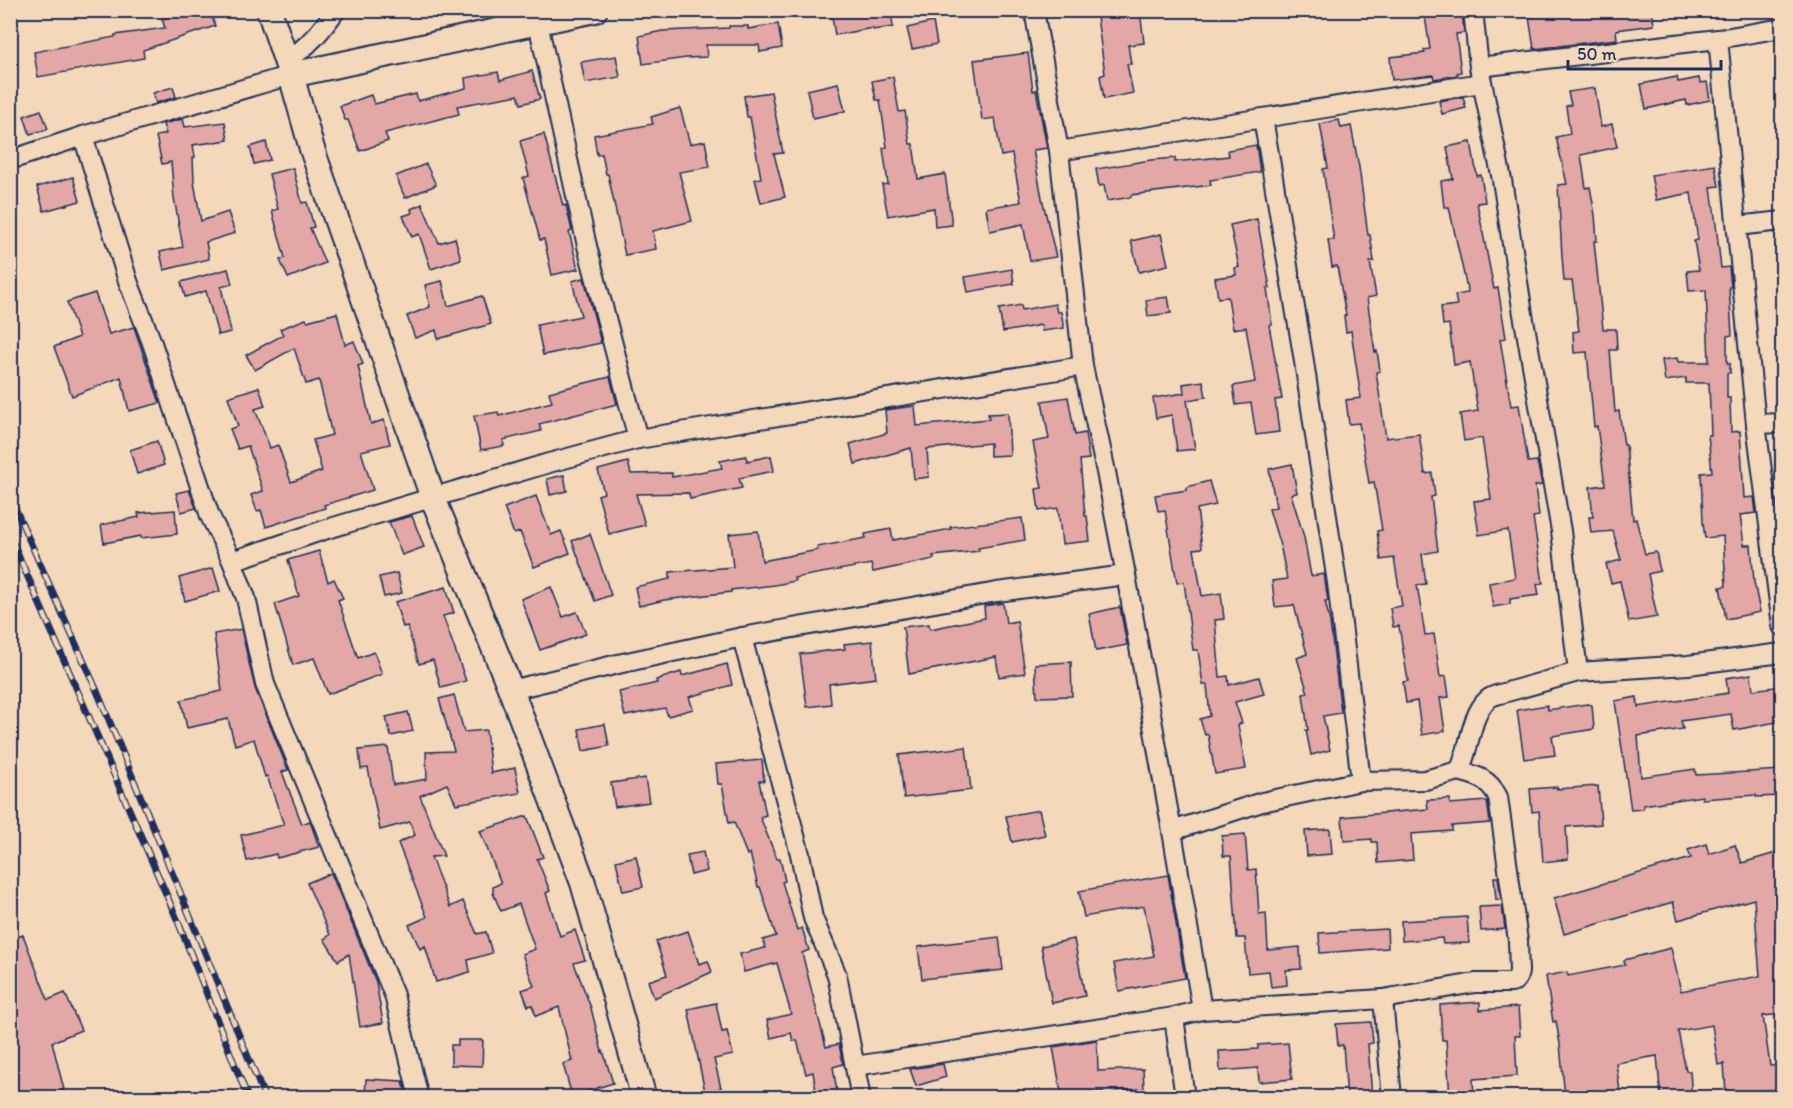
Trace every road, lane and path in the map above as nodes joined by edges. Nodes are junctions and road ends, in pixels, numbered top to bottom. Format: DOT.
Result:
graph roads {
  1 [pos="269,10"];
  2 [pos="336,10"];
  3 [pos="595,10"];
  4 [pos="1034,10"];
  5 [pos="1473,10"];
  6 [pos="538,22"];
  7 [pos="1782,28"];
  8 [pos="1718,39"];
  9 [pos="289,68"];
  10 [pos="1480,75"];
  11 [pos="1263,118"];
  12 [pos="83,136"];
  13 [pos="1059,151"];
  14 [pos="10,160"];
  15 [pos="1782,221"];
  16 [pos="1737,226"];
  17 [pos="1083,366"];
  18 [pos="1782,423"];
  19 [pos="1756,424"];
  20 [pos="638,439"];
  21 [pos="433,498"];
  22 [pos="232,561"];
  23 [pos="1126,575"];
  24 [pos="1782,626"];
  25 [pos="741,637"];
  26 [pos="1782,653"];
  27 [pos="1578,672"];
  28 [pos="511,690"];
  29 [pos="1459,771"];
  30 [pos="1361,781"];
  31 [pos="1172,831"];
  32 [pos="1383,999"];
  33 [pos="1202,1010"];
  34 [pos="1174,1017"];
  35 [pos="855,1066"];
  36 [pos="419,1098"];
  37 [pos="645,1098"];
  38 [pos="861,1098"];
  39 [pos="1185,1098"];
  40 [pos="1392,1098"];
  1 -- 9 [label="street"];
  2 -- 9 [label="street"];
  3 -- 6 [label="street"];
  4 -- 13 [label="street"];
  5 -- 10 [label="street"];
  6 -- 9 [label="street"];
  6 -- 20 [label="street"];
  7 -- 8 [label="street"];
  8 -- 10 [label="street"];
  8 -- 16 [label="street"];
  9 -- 12 [label="street"];
  9 -- 21 [label="street"];
  10 -- 11 [label="street"];
  10 -- 27 [label="street"];
  11 -- 13 [label="street"];
  11 -- 30 [label="street"];
  12 -- 14 [label="street"];
  12 -- 22 [label="street"];
  13 -- 17 [label="street"];
  15 -- 16 [label="street"];
  16 -- 19 [label="street"];
  17 -- 20 [label="street"];
  17 -- 23 [label="street"];
  18 -- 19 [label="street"];
  19 -- 24 [label="street"];
  20 -- 21 [label="street"];
  21 -- 22 [label="street"];
  21 -- 28 [label="street"];
  22 -- 36 [label="street"];
  23 -- 25 [label="street"];
  23 -- 31 [label="street"];
  25 -- 28 [label="street"];
  25 -- 35 [label="street"];
  26 -- 27 [label="street"];
  27 -- 29 [label="street"];
  28 -- 37 [label="street"];
  29 -- 30 [label="street"];
  29 -- 32 [label="street"];
  30 -- 31 [label="street"];
  31 -- 33 [label="street"];
  32 -- 33 [label="street"];
  32 -- 40 [label="street"];
  33 -- 34 [label="street"];
  34 -- 35 [label="street"];
  34 -- 39 [label="street"];
  35 -- 38 [label="street"];
}
